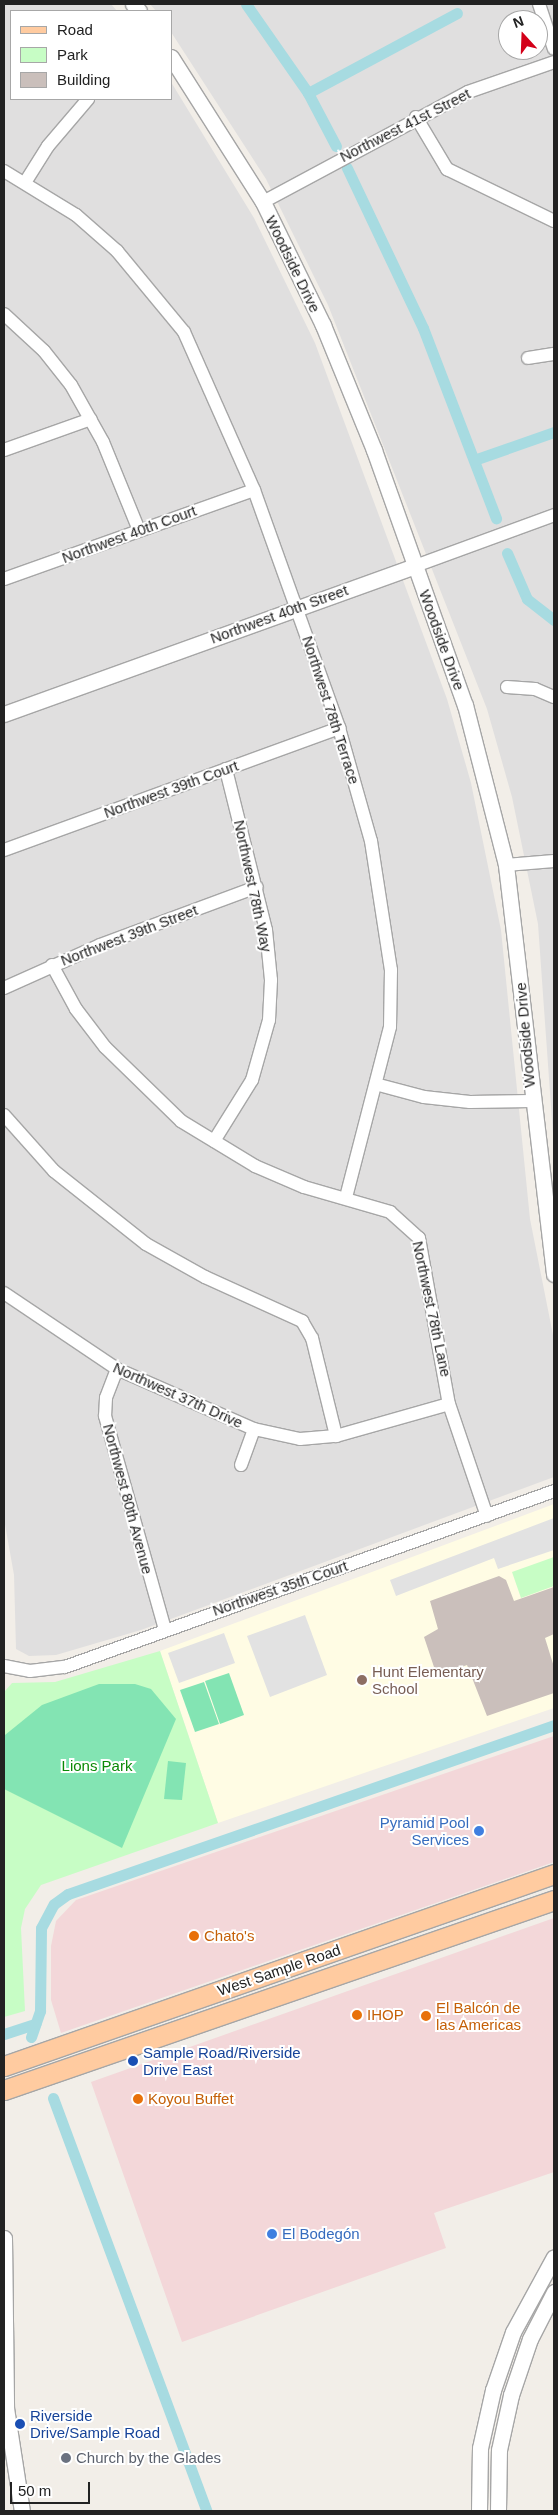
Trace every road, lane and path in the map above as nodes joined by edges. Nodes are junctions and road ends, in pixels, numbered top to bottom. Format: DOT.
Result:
graph roads {
  1 [pos="539,4"];
  2 [pos="554,49"];
  3 [pos="172,58"];
  4 [pos="554,62"];
  5 [pos="87,100"];
  6 [pos="416,118"];
  7 [pos="4,171"];
  8 [pos="26,181"];
  9 [pos="263,202"];
  10 [pos="554,221"];
  11 [pos="4,314"];
  12 [pos="554,354"];
  13 [pos="528,358"];
  14 [pos="91,419"];
  15 [pos="4,450"];
  16 [pos="254,490"];
  17 [pos="554,515"];
  18 [pos="140,530"];
  19 [pos="415,566"];
  20 [pos="4,579"];
  21 [pos="296,607"];
  22 [pos="507,687"];
  23 [pos="554,697"];
  24 [pos="4,714"];
  25 [pos="339,728"];
  26 [pos="226,769"];
  27 [pos="4,850"];
  28 [pos="554,861"];
  29 [pos="506,865"];
  30 [pos="256,887"];
  31 [pos="52,965"];
  32 [pos="4,988"];
  33 [pos="379,1085"];
  34 [pos="531,1101"];
  35 [pos="4,1116"];
  36 [pos="214,1141"];
  37 [pos="346,1197"];
  38 [pos="554,1274"];
  39 [pos="4,1293"];
  40 [pos="116,1370"];
  41 [pos="449,1404"];
  42 [pos="254,1429"];
  43 [pos="336,1436"];
  44 [pos="240,1466"];
  45 [pos="554,1491"];
  46 [pos="487,1516"];
  47 [pos="165,1629"];
  48 [pos="4,1666"];
  49 [pos="554,1874"];
  50 [pos="554,1900"];
  51 [pos="388,1932"];
  52 [pos="289,1966"];
  53 [pos="290,1992"];
  54 [pos="218,2016"];
  55 [pos="4,2066"];
  56 [pos="4,2090"];
  57 [pos="4,2238"];
  58 [pos="554,2257"];
  59 [pos="549,2275"];
  60 [pos="554,2292"];
  61 [pos="22,2511"];
  62 [pos="479,2511"];
  63 [pos="498,2511"];
  1 -- 2 [label="street"];
  3 -- 9 [label="street, Woodside Drive"];
  4 -- 6 [label="street, Northwest 41st Street"];
  5 -- 8 [label="street"];
  6 -- 9 [label="street, Northwest 41st Street"];
  6 -- 10 [label="street"];
  7 -- 8 [label="street, Northwest 78th Terrace"];
  8 -- 16 [label="street, Northwest 78th Terrace"];
  9 -- 19 [label="street, Woodside Drive"];
  11 -- 14 [label="street"];
  12 -- 13 [label="street"];
  14 -- 15 [label="street"];
  14 -- 18 [label="street"];
  16 -- 18 [label="street, Northwest 40th Court"];
  16 -- 21 [label="street, Northwest 78th Terrace"];
  17 -- 19 [label="street, Northwest 40th Street"];
  18 -- 20 [label="street, Northwest 40th Court"];
  19 -- 21 [label="street, Northwest 40th Street"];
  19 -- 29 [label="street, Woodside Drive"];
  21 -- 24 [label="street, Northwest 40th Street"];
  21 -- 25 [label="street, Northwest 78th Terrace"];
  22 -- 23 [label="street"];
  25 -- 26 [label="street, Northwest 39th Court"];
  25 -- 33 [label="street, Northwest 78th Terrace"];
  26 -- 27 [label="street, Northwest 39th Court"];
  26 -- 30 [label="street, Northwest 78th Way"];
  28 -- 29 [label="street"];
  29 -- 34 [label="street, Woodside Drive"];
  30 -- 31 [label="street, Northwest 39th Street"];
  30 -- 36 [label="street, Northwest 78th Way"];
  31 -- 32 [label="street, Northwest 39th Street"];
  31 -- 36 [label="street, Northwest 78th Lane"];
  33 -- 34 [label="street"];
  33 -- 37 [label="street, Northwest 78th Terrace"];
  34 -- 38 [label="street, Woodside Drive"];
  35 -- 43 [label="street"];
  36 -- 37 [label="street, Northwest 78th Lane"];
  37 -- 41 [label="street, Northwest 78th Lane"];
  39 -- 40 [label="street, Northwest 37th Drive"];
  40 -- 42 [label="street, Northwest 37th Drive"];
  40 -- 47 [label="street, Northwest 80th Avenue"];
  41 -- 43 [label="street, Northwest 37th Drive"];
  41 -- 46 [label="street, Northwest 78th Lane"];
  42 -- 43 [label="street, Northwest 37th Drive"];
  42 -- 44 [label="street, Northwest 37th Drive"];
  45 -- 46 [label="street, Northwest 35th Court"];
  46 -- 47 [label="street, Northwest 35th Court"];
  47 -- 48 [label="street, Northwest 35th Court"];
  49 -- 51 [label="main road, West Sample Road"];
  50 -- 53 [label="main road, West Sample Road"];
  51 -- 52 [label="main road, West Sample Road"];
  51 -- 53 [label="main road"];
  52 -- 54 [label="main road"];
  52 -- 55 [label="main road, West Sample Road"];
  53 -- 54 [label="main road, West Sample Road"];
  54 -- 56 [label="main road, West Sample Road"];
  57 -- 61 [label="street"];
  58 -- 59 [label="street"];
  59 -- 62 [label="street"];
  60 -- 63 [label="street"];
}
